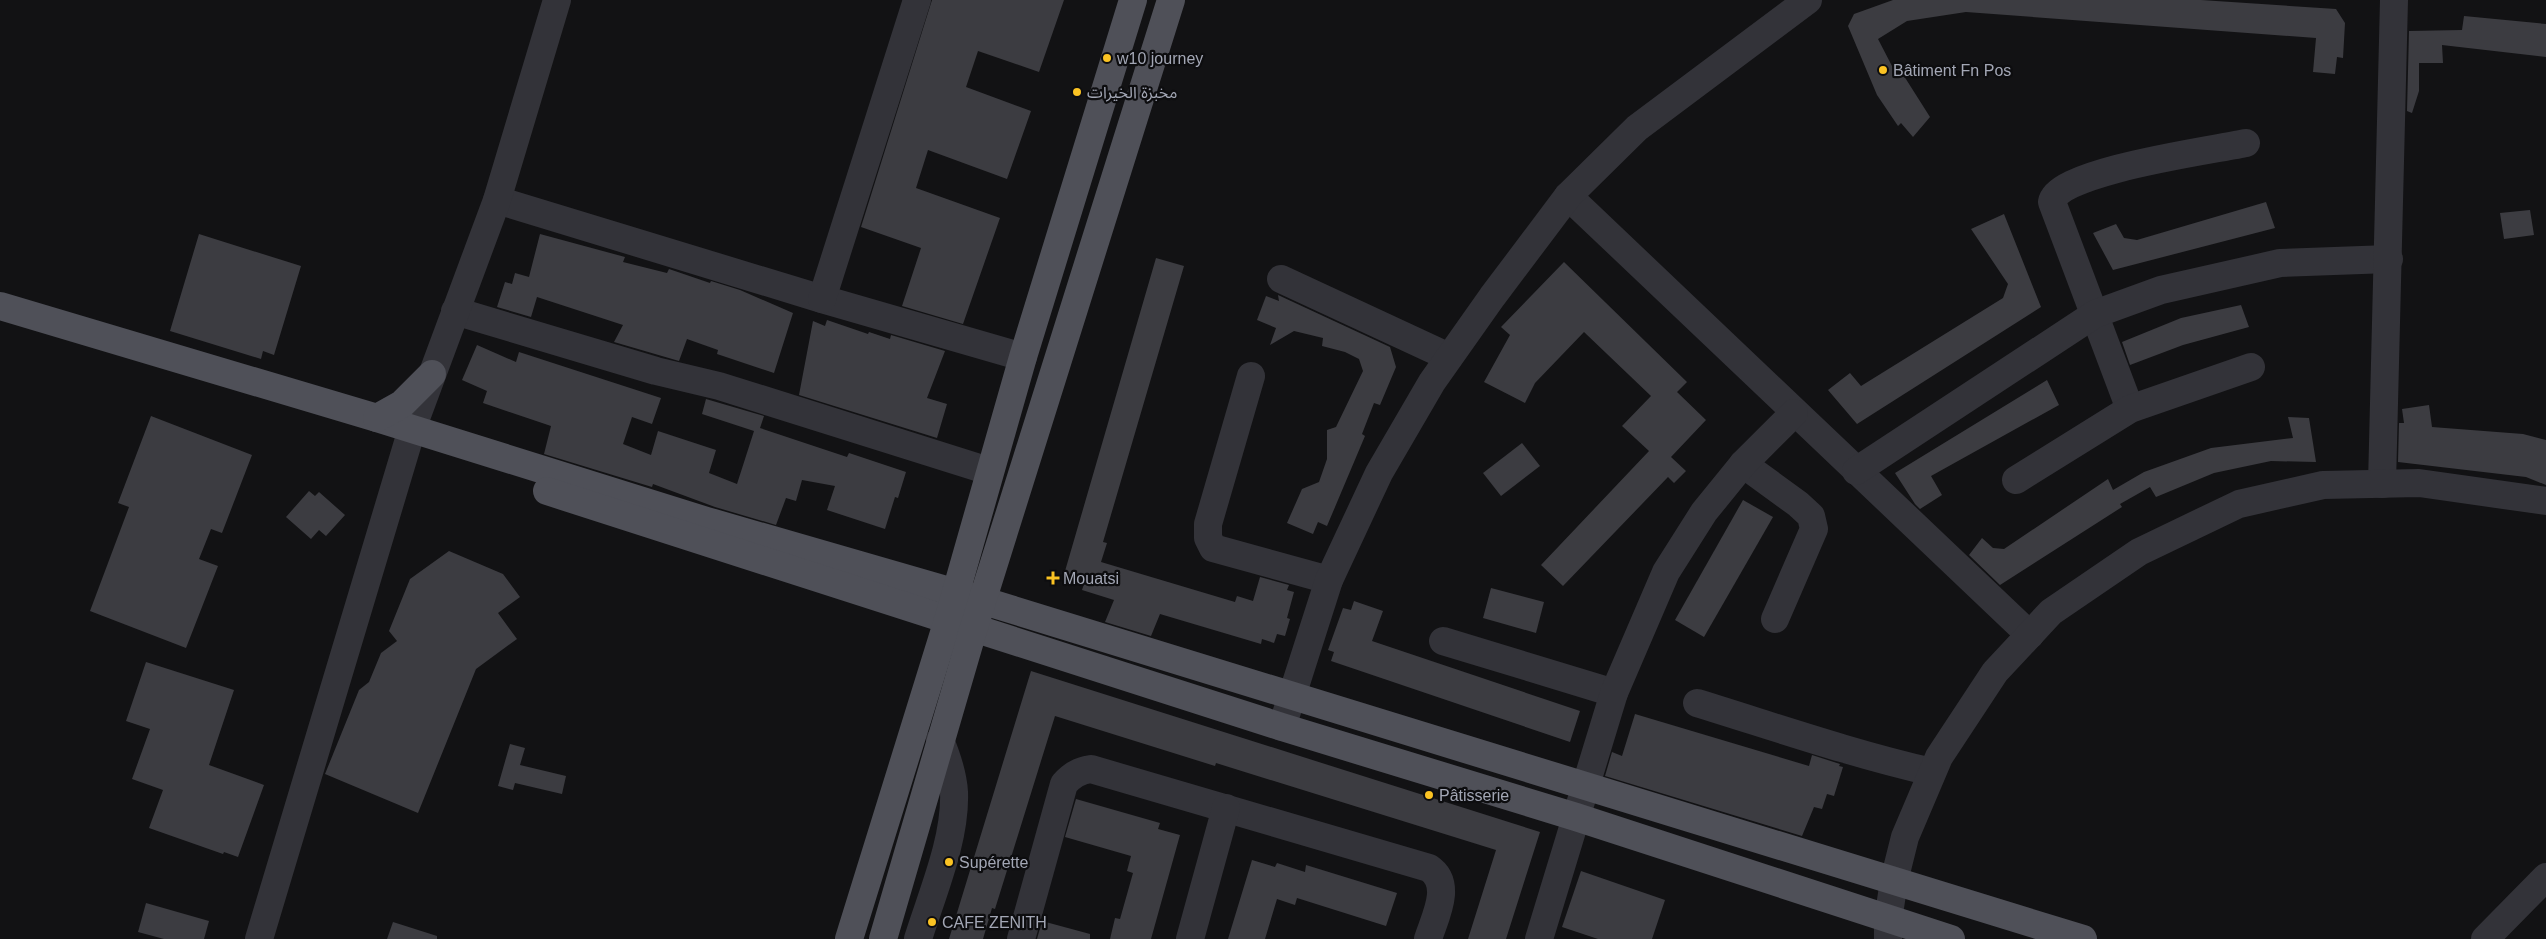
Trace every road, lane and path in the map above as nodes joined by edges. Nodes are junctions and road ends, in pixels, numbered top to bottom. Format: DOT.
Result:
graph roads {
  1 [pos="557,0"];
  2 [pos="917,0"];
  3 [pos="1133,0"];
  4 [pos="1808,0"];
  5 [pos="2394,0"];
  6 [pos="1171,2"];
  7 [pos="2246,144"];
  8 [pos="1568,196"];
  9 [pos="497,200"];
  10 [pos="2390,259"];
  11 [pos="1281,279"];
  12 [pos="822,299"];
  13 [pos="0,306"];
  14 [pos="455,312"];
  15 [pos="2095,314"];
  16 [pos="0,324"];
  17 [pos="1023,357"];
  18 [pos="1449,357"];
  19 [pos="2251,367"];
  20 [pos="432,374"];
  21 [pos="1251,376"];
  22 [pos="2130,410"];
  23 [pos="1794,413"];
  24 [pos="377,418"];
  25 [pos="410,437"];
  26 [pos="1743,464"];
  27 [pos="989,471"];
  28 [pos="1856,471"];
  29 [pos="2016,480"];
  30 [pos="2382,484"];
  31 [pos="2546,501"];
  32 [pos="1329,580"];
  33 [pos="954,593"];
  34 [pos="984,602"];
  35 [pos="1775,618"];
  36 [pos="948,620"];
  37 [pos="974,628"];
  38 [pos="2030,635"];
  39 [pos="1443,641"];
  40 [pos="1614,693"];
  41 [pos="1290,695"];
  42 [pos="1696,703"];
  43 [pos="1282,726"];
  44 [pos="940,740"];
  45 [pos="1932,772"];
  46 [pos="1584,786"];
  47 [pos="1226,808"];
  48 [pos="1576,817"];
  49 [pos="2546,877"];
  50 [pos="1894,881"];
  51 [pos="1888,929"];
  52 [pos="260,939"];
  53 [pos="849,939"];
  54 [pos="882,939"];
  55 [pos="918,939"];
  56 [pos="1021,939"];
  57 [pos="1190,939"];
  58 [pos="1428,939"];
  59 [pos="1539,939"];
  60 [pos="1952,939"];
  61 [pos="2083,939"];
  62 [pos="2485,939"];
  1 -- 9 [label="street"];
  2 -- 12 [label="street"];
  3 -- 17 [label="main road"];
  4 -- 8 [label="street"];
  5 -- 10 [label="street"];
  6 -- 34 [label="main road"];
  7 -- 15 [label="street"];
  8 -- 18 [label="street"];
  8 -- 23 [label="street"];
  9 -- 12 [label="street"];
  9 -- 14 [label="street"];
  10 -- 15 [label="street"];
  10 -- 30 [label="street"];
  11 -- 18 [label="street"];
  12 -- 17 [label="street"];
  13 -- 24 [label="main road"];
  14 -- 20 [label="street"];
  14 -- 27 [label="street"];
  15 -- 22 [label="street"];
  15 -- 28 [label="street"];
  16 -- 25 [label="main road"];
  17 -- 27 [label="main road"];
  18 -- 32 [label="street"];
  19 -- 22 [label="street"];
  20 -- 24 [label="main road"];
  20 -- 25 [label="street"];
  21 -- 32 [label="street"];
  22 -- 29 [label="street"];
  23 -- 26 [label="street"];
  23 -- 28 [label="street"];
  24 -- 25 [label="main road"];
  25 -- 33 [label="main road"];
  25 -- 36 [label="main road"];
  25 -- 52 [label="street"];
  26 -- 35 [label="street"];
  26 -- 40 [label="street"];
  27 -- 33 [label="main road"];
  28 -- 38 [label="street"];
  30 -- 31 [label="street"];
  30 -- 38 [label="street"];
  32 -- 41 [label="street"];
  33 -- 34 [label="main road"];
  33 -- 36 [label="main road"];
  34 -- 37 [label="main road"];
  34 -- 41 [label="main road"];
  36 -- 37 [label="main road"];
  36 -- 53 [label="main road"];
  37 -- 43 [label="main road"];
  37 -- 44 [label="main road"];
  38 -- 45 [label="street"];
  39 -- 40 [label="street"];
  40 -- 46 [label="street"];
  41 -- 43 [label="street"];
  41 -- 46 [label="main road"];
  42 -- 45 [label="street"];
  43 -- 48 [label="main road"];
  44 -- 54 [label="main road"];
  44 -- 55 [label="street"];
  45 -- 50 [label="street"];
  46 -- 48 [label="street"];
  46 -- 50 [label="main road"];
  47 -- 56 [label="street"];
  47 -- 57 [label="street"];
  47 -- 58 [label="street"];
  48 -- 51 [label="main road"];
  48 -- 59 [label="street"];
  49 -- 62 [label="street"];
  50 -- 51 [label="street"];
  50 -- 61 [label="main road"];
  51 -- 60 [label="main road"];
}
